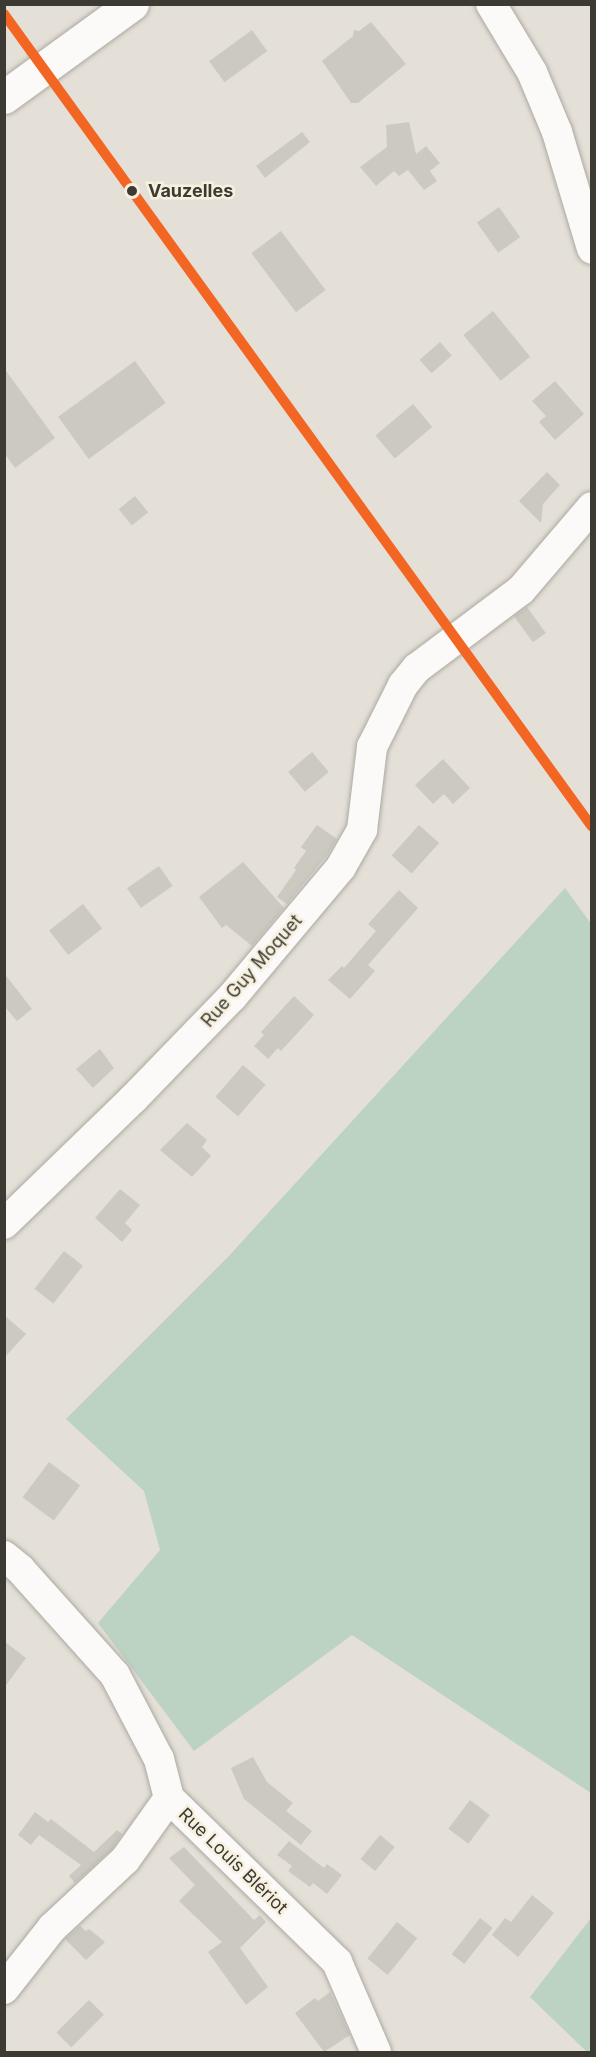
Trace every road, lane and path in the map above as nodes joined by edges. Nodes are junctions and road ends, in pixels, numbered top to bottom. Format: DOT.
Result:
graph roads {
  1 [pos="132,4"];
  2 [pos="491,4"];
  3 [pos="15,90"];
  4 [pos="591,249"];
  5 [pos="591,507"];
  6 [pos="4,1224"];
  7 [pos="4,1556"];
  8 [pos="169,1798"];
  9 [pos="4,1989"];
  10 [pos="376,2052"];
  1 -- 3 [label="main road"];
  2 -- 4 [label="street"];
  5 -- 6 [label="street, Rue Guy Moquet"];
  7 -- 8 [label="street, Rue Louis Blériot"];
  8 -- 9 [label="street"];
  8 -- 10 [label="street, Rue Louis Blériot"];
}
